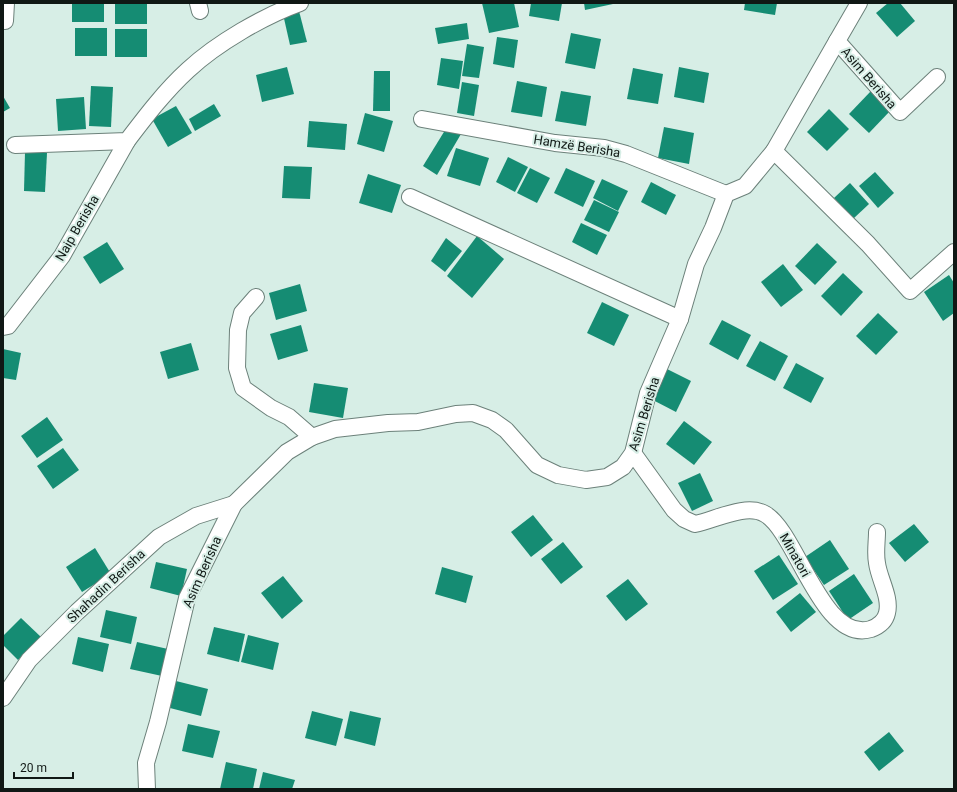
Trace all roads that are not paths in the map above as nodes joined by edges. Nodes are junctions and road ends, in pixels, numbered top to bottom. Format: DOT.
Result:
graph roads {
  1 [pos="6,3"];
  2 [pos="300,3"];
  3 [pos="859,3"];
  4 [pos="278,7"];
  5 [pos="5,21"];
  6 [pos="837,41"];
  7 [pos="937,77"];
  8 [pos="422,119"];
  9 [pos="127,141"];
  10 [pos="15,145"];
  11 [pos="774,151"];
  12 [pos="726,194"];
  13 [pos="410,197"];
  14 [pos="954,252"];
  15 [pos="256,297"];
  16 [pos="680,319"];
  17 [pos="3,327"];
  18 [pos="312,437"];
  19 [pos="633,453"];
  20 [pos="234,504"];
  21 [pos="877,532"];
  22 [pos="3,698"];
  23 [pos="147,789"];
  1 -- 5 [label="street"];
  2 -- 4 [label="street, Naip Berisha"];
  3 -- 6 [label="street, Asim Berisha"];
  4 -- 9 [label="street, Naip Berisha"];
  6 -- 7 [label="street, Asim Berisha"];
  6 -- 11 [label="street, Asim Berisha"];
  8 -- 12 [label="street, Hamzë Berisha"];
  9 -- 10 [label="street"];
  9 -- 17 [label="street, Naip Berisha"];
  11 -- 12 [label="street, Asim Berisha"];
  11 -- 14 [label="street"];
  12 -- 16 [label="street, Asim Berisha"];
  13 -- 16 [label="street"];
  15 -- 18 [label="street"];
  16 -- 19 [label="street, Asim Berisha"];
  18 -- 19 [label="street, Asim Berisha"];
  18 -- 20 [label="street, Asim Berisha"];
  19 -- 21 [label="street, Minatori"];
  20 -- 22 [label="street, Shahadin Berisha"];
  20 -- 23 [label="street, Asim Berisha"];
}
